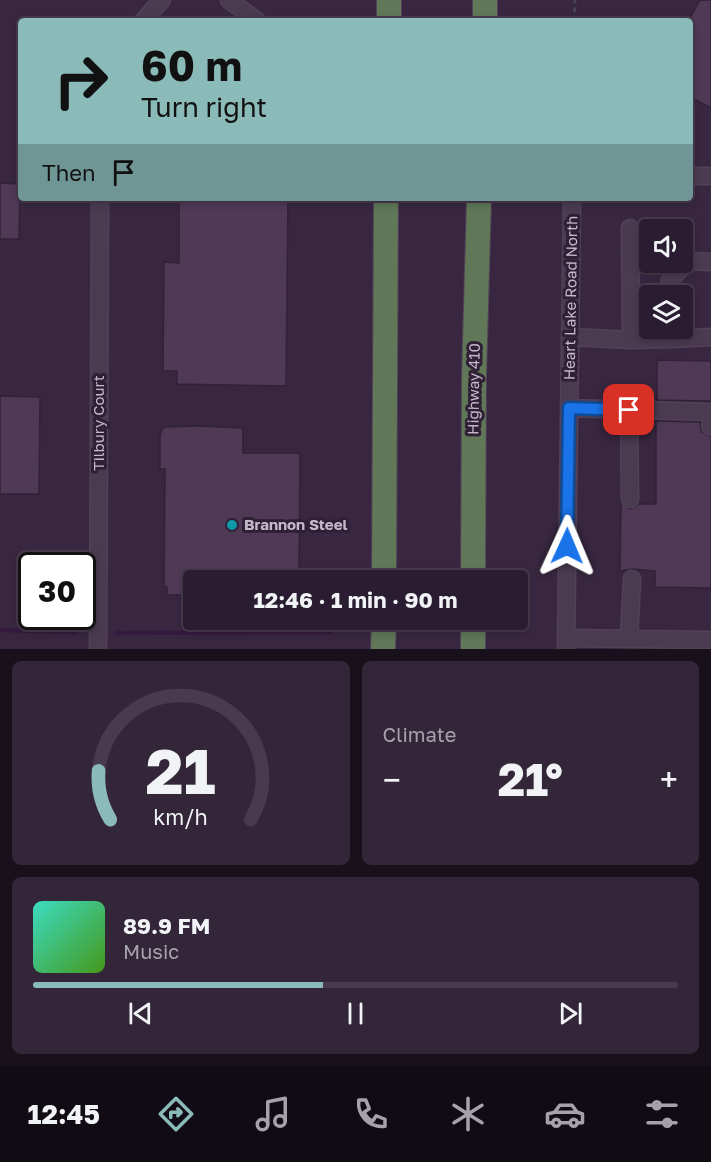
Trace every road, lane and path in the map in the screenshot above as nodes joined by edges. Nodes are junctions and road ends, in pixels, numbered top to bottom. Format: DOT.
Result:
graph roads {
  1 [pos="162,0"];
  2 [pos="230,0"];
  3 [pos="389,0"];
  4 [pos="575,0"];
  5 [pos="146,18"];
  6 [pos="253,18"];
  7 [pos="389,18"];
  8 [pos="574,18"];
  9 [pos="693,176"];
  10 [pos="711,176"];
  11 [pos="100,201"];
  12 [pos="386,201"];
  13 [pos="479,201"];
  14 [pos="572,201"];
  15 [pos="630,228"];
  16 [pos="711,262"];
  17 [pos="670,285"];
  18 [pos="693,336"];
  19 [pos="570,337"];
  20 [pos="711,338"];
  21 [pos="639,339"];
  22 [pos="631,340"];
  23 [pos="569,408"];
  24 [pos="629,410"];
  25 [pos="711,421"];
  26 [pos="630,499"];
  27 [pos="384,570"];
  28 [pos="473,570"];
  29 [pos="632,579"];
  30 [pos="384,630"];
  31 [pos="473,630"];
  32 [pos="629,639"];
  33 [pos="711,640"];
  34 [pos="566,643"];
  35 [pos="98,649"];
  36 [pos="383,649"];
  37 [pos="473,649"];
  1 -- 5 [label="street"];
  2 -- 6 [label="street"];
  3 -- 7 [label="highway"];
  4 -- 8 [label="path"];
  9 -- 10 [label="street"];
  11 -- 35 [label="street, Tilbury Court"];
  12 -- 27 [label="highway"];
  13 -- 28 [label="highway, Highway 410"];
  14 -- 19 [label="street, Heart Lake Road North"];
  15 -- 22 [label="street"];
  16 -- 17 [label="street"];
  18 -- 20 [label="street"];
  19 -- 22 [label="street"];
  19 -- 23 [label="street, Heart Lake Road North"];
  21 -- 22 [label="street"];
  23 -- 24 [label="street"];
  23 -- 34 [label="street, Heart Lake Road North"];
  24 -- 25 [label="street"];
  24 -- 26 [label="street"];
  29 -- 32 [label="street"];
  30 -- 36 [label="highway"];
  31 -- 37 [label="highway"];
  32 -- 33 [label="street"];
  32 -- 34 [label="street"];
}
